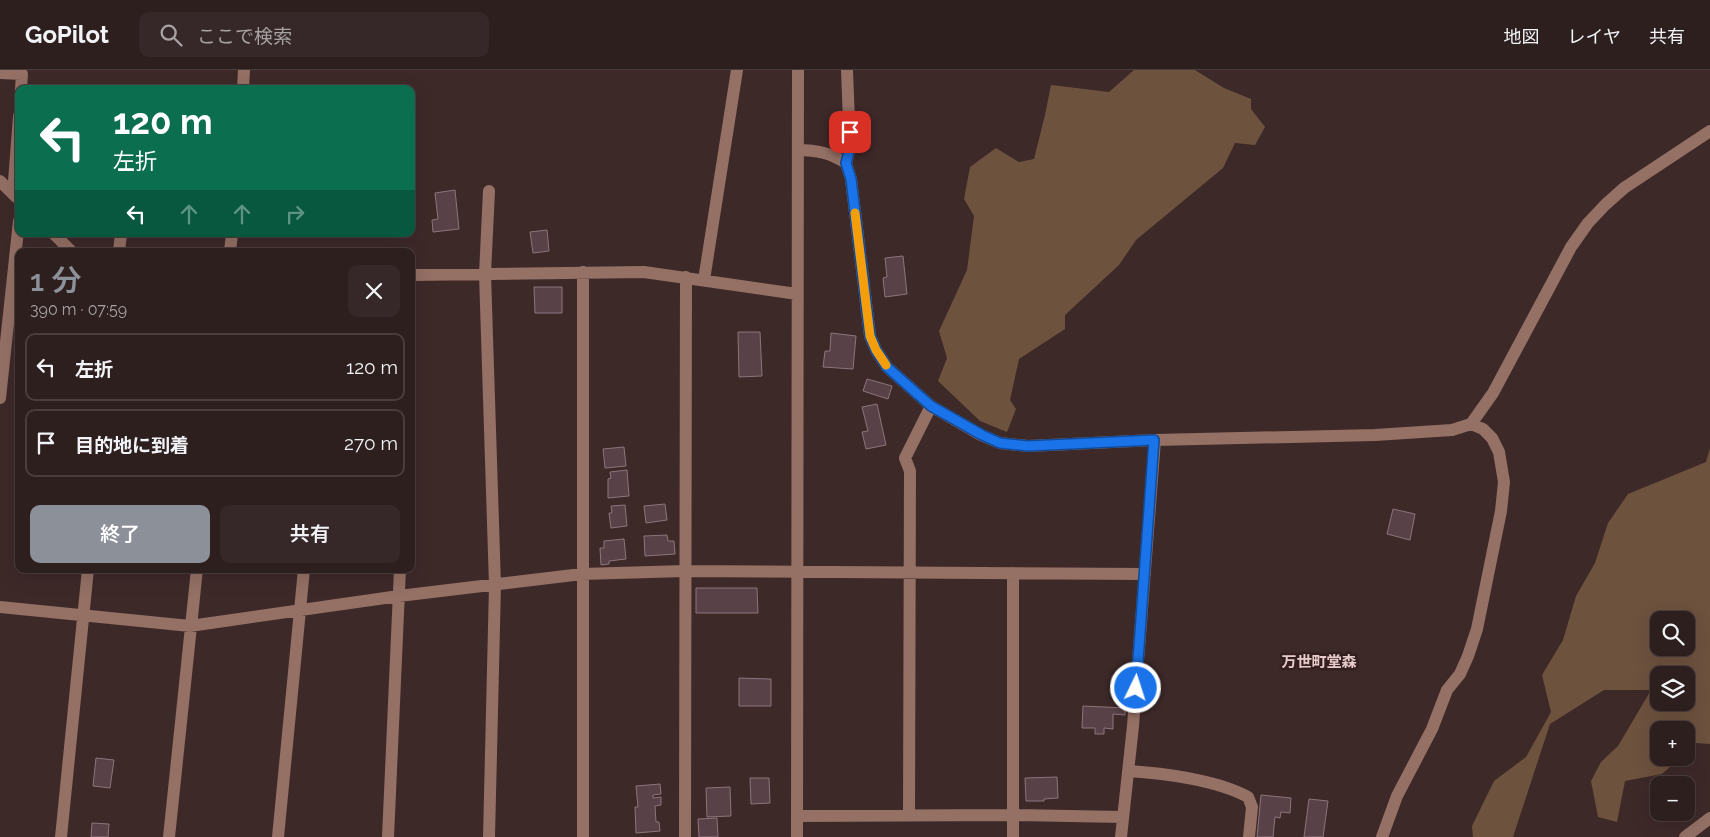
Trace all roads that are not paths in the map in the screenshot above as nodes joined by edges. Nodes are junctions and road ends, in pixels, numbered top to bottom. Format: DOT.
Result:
graph roads {
  1 [pos="244,70"];
  2 [pos="736,70"];
  3 [pos="798,70"];
  4 [pos="847,70"];
  5 [pos="0,73"];
  6 [pos="21,85"];
  7 [pos="243,85"];
  8 [pos="1710,131"];
  9 [pos="798,150"];
  10 [pos="846,163"];
  11 [pos="0,181"];
  12 [pos="490,191"];
  13 [pos="15,196"];
  14 [pos="57,237"];
  15 [pos="68,248"];
  16 [pos="15,252"];
  17 [pos="583,272"];
  18 [pos="485,274"];
  19 [pos="415,276"];
  20 [pos="686,277"];
  21 [pos="704,280"];
  22 [pos="797,294"];
  23 [pos="2,352"];
  24 [pos="0,398"];
  25 [pos="931,406"];
  26 [pos="1471,424"];
  27 [pos="1154,440"];
  28 [pos="685,571"];
  29 [pos="797,572"];
  30 [pos="88,573"];
  31 [pos="196,573"];
  32 [pos="304,573"];
  33 [pos="400,573"];
  34 [pos="909,573"];
  35 [pos="1013,573"];
  36 [pos="582,574"];
  37 [pos="1145,574"];
  38 [pos="495,585"];
  39 [pos="399,596"];
  40 [pos="0,607"];
  41 [pos="300,611"];
  42 [pos="83,616"];
  43 [pos="190,626"];
  44 [pos="1128,771"];
  45 [pos="909,815"];
  46 [pos="1013,815"];
  47 [pos="797,816"];
  48 [pos="1123,817"];
  49 [pos="1710,818"];
  50 [pos="61,837"];
  51 [pos="169,837"];
  52 [pos="278,837"];
  53 [pos="388,837"];
  54 [pos="489,837"];
  55 [pos="583,837"];
  56 [pos="685,837"];
  57 [pos="797,837"];
  58 [pos="1013,837"];
  59 [pos="1121,837"];
  60 [pos="1250,837"];
  61 [pos="1382,837"];
  62 [pos="1685,837"];
  1 -- 7 [label="street"];
  2 -- 21 [label="street"];
  3 -- 9 [label="street"];
  4 -- 10 [label="street"];
  5 -- 6 [label="street"];
  8 -- 26 [label="street"];
  9 -- 10 [label="street"];
  9 -- 22 [label="street"];
  10 -- 25 [label="street"];
  11 -- 13 [label="street"];
  12 -- 18 [label="street"];
  14 -- 15 [label="street"];
  16 -- 23 [label="street"];
  17 -- 18 [label="street"];
  17 -- 20 [label="street"];
  17 -- 36 [label="street"];
  18 -- 19 [label="street"];
  18 -- 38 [label="street"];
  20 -- 21 [label="street"];
  20 -- 28 [label="street"];
  21 -- 22 [label="street"];
  22 -- 29 [label="street"];
  23 -- 24 [label="street"];
  25 -- 27 [label="street"];
  25 -- 34 [label="street"];
  26 -- 27 [label="street"];
  26 -- 61 [label="street"];
  27 -- 37 [label="street"];
  28 -- 29 [label="street"];
  28 -- 36 [label="street"];
  28 -- 56 [label="street"];
  29 -- 34 [label="street"];
  29 -- 47 [label="street"];
  30 -- 42 [label="street"];
  31 -- 43 [label="street"];
  32 -- 41 [label="street"];
  33 -- 39 [label="street"];
  34 -- 35 [label="street"];
  34 -- 45 [label="street"];
  35 -- 37 [label="street"];
  35 -- 46 [label="street"];
  36 -- 38 [label="street"];
  36 -- 55 [label="street"];
  37 -- 44 [label="street"];
  38 -- 39 [label="street"];
  38 -- 54 [label="street"];
  39 -- 41 [label="street"];
  39 -- 53 [label="street"];
  40 -- 42 [label="street"];
  41 -- 43 [label="street"];
  41 -- 52 [label="street"];
  42 -- 43 [label="street"];
  42 -- 50 [label="street"];
  43 -- 51 [label="street"];
  44 -- 48 [label="street"];
  44 -- 60 [label="street"];
  45 -- 46 [label="street"];
  45 -- 47 [label="street"];
  46 -- 48 [label="street"];
  46 -- 58 [label="street"];
  47 -- 57 [label="street"];
  48 -- 59 [label="street"];
  49 -- 62 [label="street"];
}
